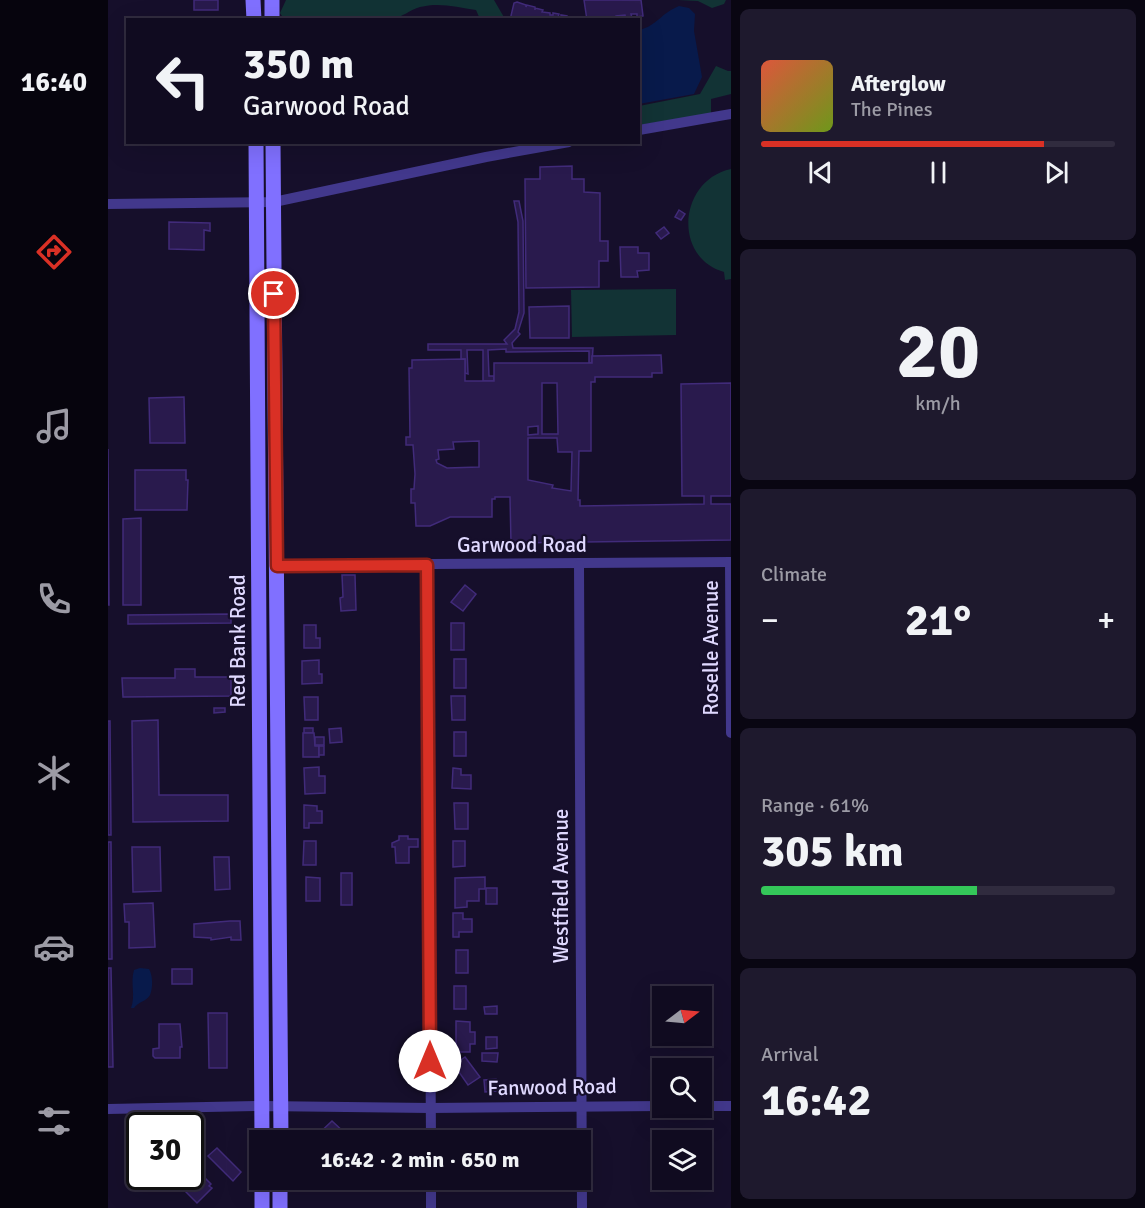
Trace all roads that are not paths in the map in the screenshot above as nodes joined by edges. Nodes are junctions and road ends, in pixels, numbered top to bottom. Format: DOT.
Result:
graph roads {
  1 [pos="253,0"];
  2 [pos="272,0"];
  3 [pos="254,18"];
  4 [pos="273,18"];
  5 [pos="731,114"];
  6 [pos="640,130"];
  7 [pos="255,144"];
  8 [pos="273,144"];
  9 [pos="558,144"];
  10 [pos="274,202"];
  11 [pos="255,203"];
  12 [pos="108,204"];
  13 [pos="258,543"];
  14 [pos="730,562"];
  15 [pos="427,565"];
  16 [pos="579,565"];
  17 [pos="277,566"];
  18 [pos="259,608"];
  19 [pos="277,633"];
  20 [pos="731,733"];
  21 [pos="262,1106"];
  22 [pos="281,1106"];
  23 [pos="581,1106"];
  24 [pos="652,1106"];
  25 [pos="712,1106"];
  26 [pos="731,1106"];
  27 [pos="430,1108"];
  28 [pos="108,1109"];
  29 [pos="262,1130"];
  30 [pos="281,1130"];
  31 [pos="430,1130"];
  32 [pos="262,1190"];
  33 [pos="280,1190"];
  34 [pos="431,1190"];
  35 [pos="262,1208"];
  36 [pos="280,1208"];
  37 [pos="431,1208"];
  38 [pos="582,1208"];
  1 -- 3 [label="main road"];
  2 -- 4 [label="main road"];
  5 -- 6 [label="street"];
  7 -- 11 [label="main road, Red Bank Road"];
  8 -- 10 [label="main road, Red Bank Road"];
  9 -- 10 [label="street"];
  10 -- 11 [label="street"];
  10 -- 17 [label="main road, Red Bank Road"];
  11 -- 12 [label="street"];
  11 -- 13 [label="main road, Red Bank Road"];
  13 -- 17 [label="main road"];
  13 -- 18 [label="main road, Red Bank Road"];
  14 -- 16 [label="street, Garwood Road"];
  14 -- 20 [label="street, Roselle Avenue"];
  15 -- 16 [label="street, Garwood Road"];
  15 -- 17 [label="street, Garwood Road"];
  15 -- 27 [label="street"];
  16 -- 23 [label="street, Westfield Avenue"];
  17 -- 19 [label="main road, Red Bank Road"];
  18 -- 19 [label="main road"];
  18 -- 21 [label="main road, Red Bank Road"];
  19 -- 22 [label="main road, Red Bank Road"];
  21 -- 22 [label="street, Fanwood Road"];
  21 -- 28 [label="street, Fanwood Road"];
  21 -- 29 [label="main road, Red Bank Road"];
  22 -- 27 [label="street, Fanwood Road"];
  22 -- 30 [label="main road, Red Bank Road"];
  23 -- 24 [label="street, Fanwood Road"];
  23 -- 27 [label="street, Fanwood Road"];
  23 -- 38 [label="street, Westfield Avenue"];
  25 -- 26 [label="street"];
  27 -- 31 [label="street"];
  32 -- 35 [label="main road"];
  33 -- 36 [label="main road"];
  34 -- 37 [label="street"];
}
